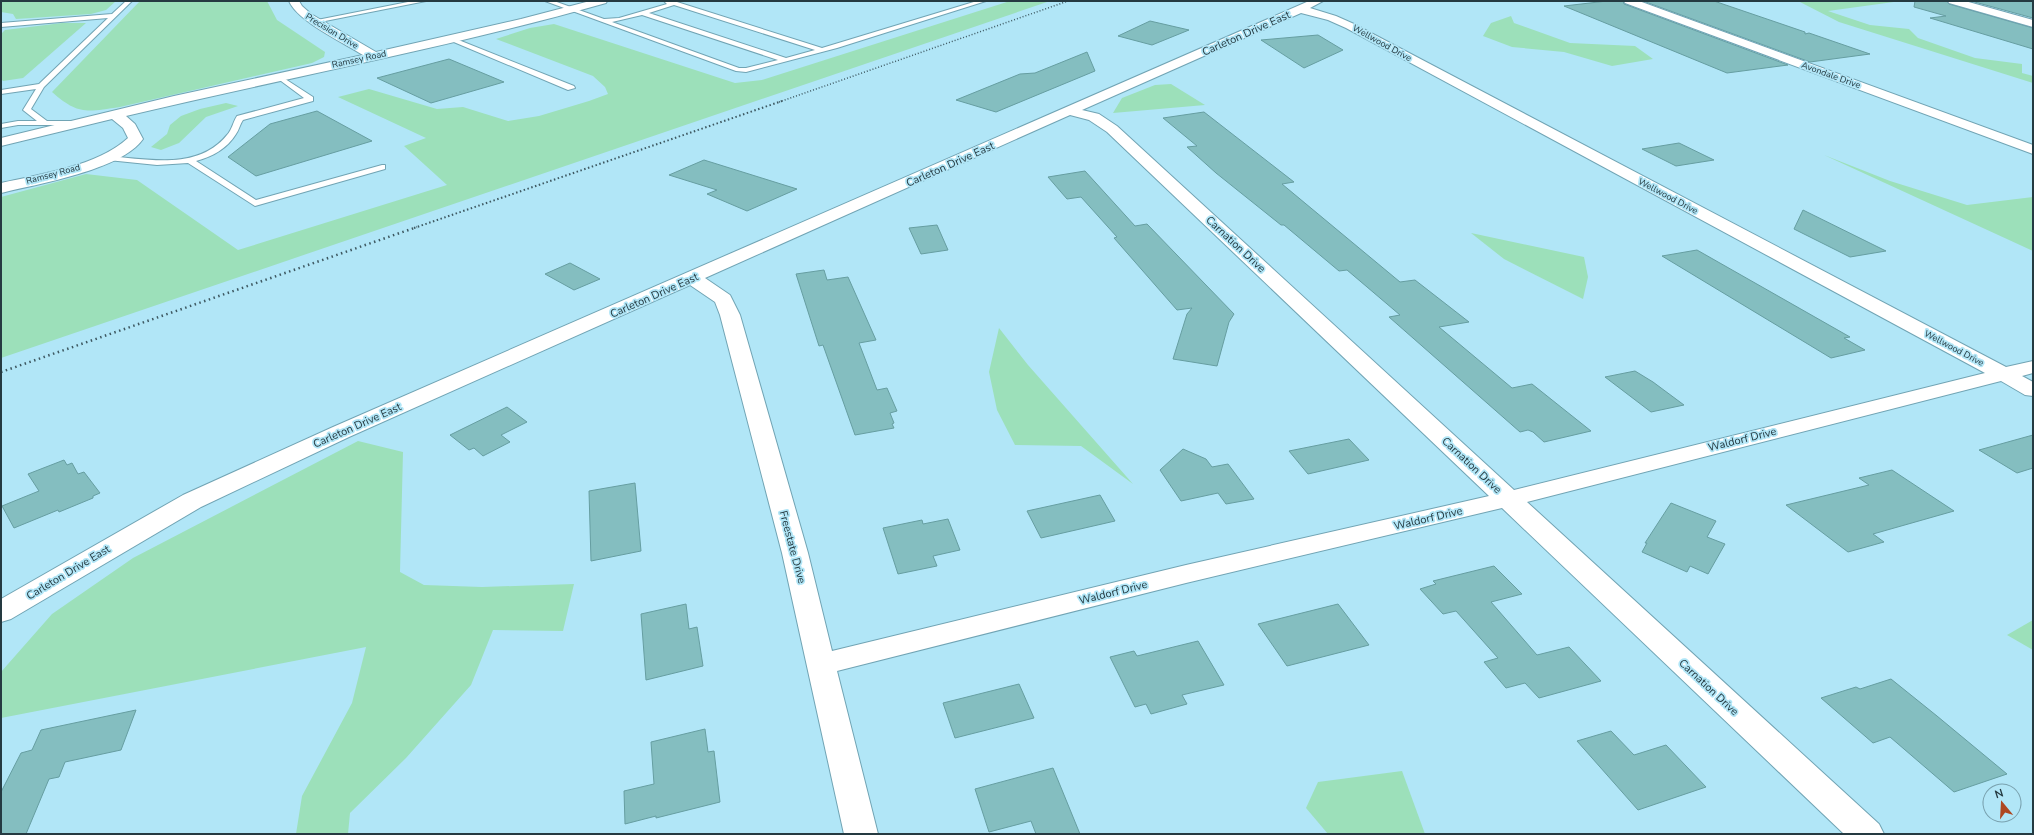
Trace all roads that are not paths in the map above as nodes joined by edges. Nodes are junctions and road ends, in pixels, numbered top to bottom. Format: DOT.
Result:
graph roads {
  1 [pos="129,1"];
  2 [pos="294,1"];
  3 [pos="423,1"];
  4 [pos="548,1"];
  5 [pos="602,1"];
  6 [pos="671,1"];
  7 [pos="983,1"];
  8 [pos="1318,1"];
  9 [pos="1629,1"];
  10 [pos="1953,1"];
  11 [pos="1300,9"];
  12 [pos="572,10"];
  13 [pos="642,13"];
  14 [pos="113,16"];
  15 [pos="315,21"];
  16 [pos="604,21"];
  17 [pos="2033,24"];
  18 [pos="1,25"];
  19 [pos="451,39"];
  20 [pos="821,50"];
  21 [pos="374,56"];
  22 [pos="786,60"];
  23 [pos="279,77"];
  24 [pos="40,86"];
  25 [pos="571,88"];
  26 [pos="1,92"];
  27 [pos="1069,111"];
  28 [pos="115,115"];
  29 [pos="45,123"];
  30 [pos="79,123"];
  31 [pos="1,126"];
  32 [pos="1,142"];
  33 [pos="2033,150"];
  34 [pos="108,158"];
  35 [pos="190,161"];
  36 [pos="382,167"];
  37 [pos="1,188"];
  38 [pos="693,278"];
  39 [pos="2033,367"];
  40 [pos="2004,374"];
  41 [pos="2033,390"];
  42 [pos="1508,499"];
  43 [pos="1,612"];
  44 [pos="822,664"];
  45 [pos="861,834"];
  46 [pos="1867,834"];
  1 -- 14 [label="lane"];
  2 -- 15 [label="street, Precision Drive"];
  3 -- 15 [label="lane"];
  4 -- 12 [label="lane"];
  5 -- 12 [label="street, Ramsey Road"];
  6 -- 13 [label="lane"];
  6 -- 20 [label="lane"];
  7 -- 20 [label="lane"];
  8 -- 11 [label="street, Carleton Drive East"];
  9 -- 33 [label="street, Avondale Drive"];
  10 -- 17 [label="street"];
  11 -- 27 [label="street, Carleton Drive East"];
  11 -- 40 [label="street, Wellwood Drive"];
  12 -- 16 [label="lane"];
  12 -- 19 [label="street, Ramsey Road"];
  13 -- 16 [label="lane"];
  13 -- 22 [label="lane"];
  14 -- 18 [label="lane"];
  14 -- 24 [label="lane"];
  15 -- 21 [label="street, Precision Drive"];
  16 -- 22 [label="lane"];
  19 -- 21 [label="street, Ramsey Road"];
  19 -- 25 [label="lane"];
  20 -- 22 [label="lane"];
  21 -- 23 [label="street, Ramsey Road"];
  23 -- 28 [label="street, Ramsey Road"];
  23 -- 35 [label="lane"];
  24 -- 26 [label="lane"];
  24 -- 29 [label="lane"];
  27 -- 38 [label="street, Carleton Drive East"];
  27 -- 42 [label="street, Carnation Drive"];
  28 -- 30 [label="street, Ramsey Road"];
  28 -- 34 [label="street, Ramsey Road"];
  29 -- 30 [label="lane"];
  29 -- 31 [label="lane"];
  30 -- 32 [label="street, Ramsey Road"];
  34 -- 35 [label="lane"];
  34 -- 37 [label="street, Ramsey Road"];
  35 -- 36 [label="lane"];
  38 -- 43 [label="street, Carleton Drive East"];
  38 -- 44 [label="street, Freestate Drive"];
  39 -- 40 [label="street, Waldorf Drive"];
  40 -- 41 [label="street, Wellwood Drive"];
  40 -- 42 [label="street, Waldorf Drive"];
  42 -- 44 [label="street, Waldorf Drive"];
  42 -- 46 [label="street, Carnation Drive"];
  44 -- 45 [label="street, Freestate Drive"];
}
